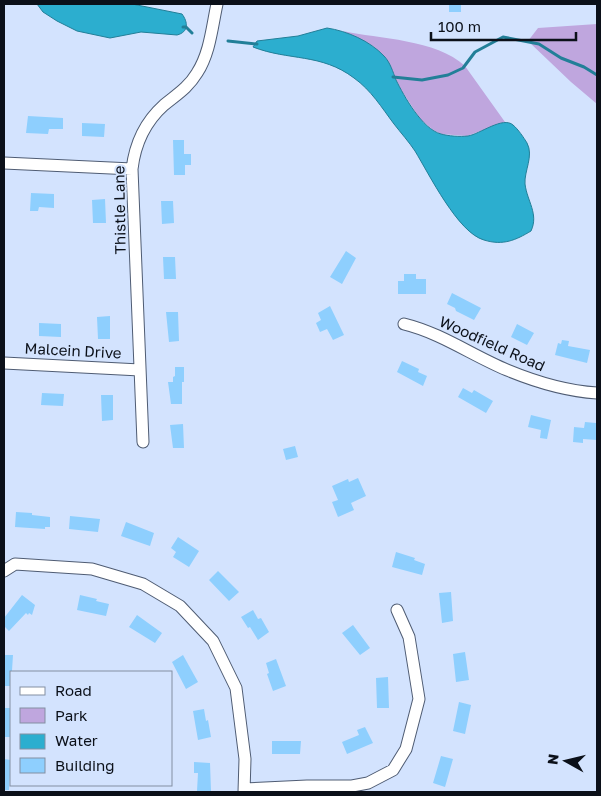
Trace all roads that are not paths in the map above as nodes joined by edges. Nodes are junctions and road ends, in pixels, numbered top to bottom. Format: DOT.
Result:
graph roads {
  1 [pos="217,4"];
  2 [pos="4,163"];
  3 [pos="132,169"];
  4 [pos="404,324"];
  5 [pos="4,363"];
  6 [pos="140,370"];
  7 [pos="597,393"];
  8 [pos="143,442"];
  9 [pos="4,571"];
  10 [pos="397,610"];
  11 [pos="244,791"];
  1 -- 3 [label="street, Thistle Lane"];
  2 -- 3 [label="street"];
  3 -- 6 [label="street, Thistle Lane"];
  4 -- 7 [label="street, Woodfield Road"];
  5 -- 6 [label="street, Malcein Drive"];
  6 -- 8 [label="street, Thistle Lane"];
  9 -- 11 [label="street"];
  10 -- 11 [label="street"];
}
